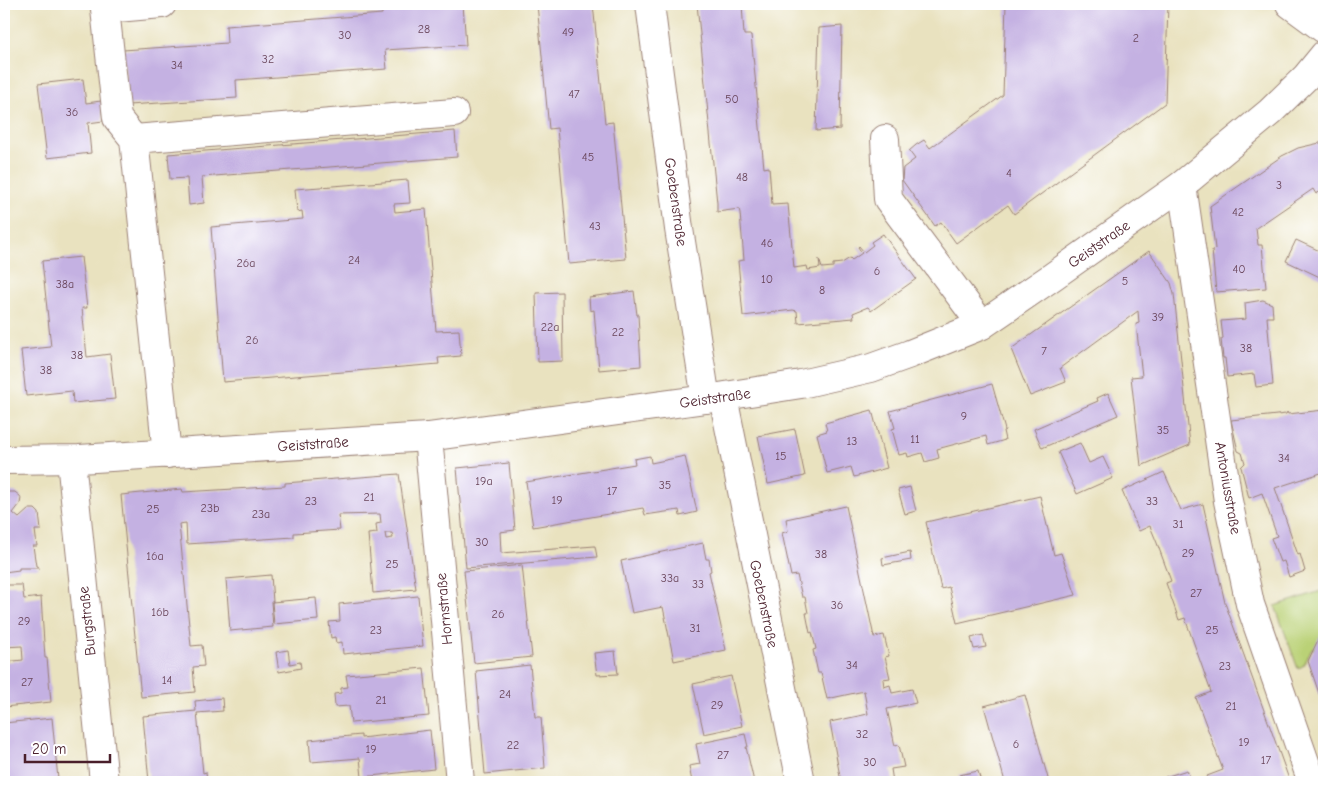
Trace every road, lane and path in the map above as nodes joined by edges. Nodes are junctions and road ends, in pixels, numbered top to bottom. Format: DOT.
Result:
graph roads {
  1 [pos="162,4"];
  2 [pos="650,4"];
  3 [pos="1290,4"];
  4 [pos="1324,29"];
  5 [pos="1324,56"];
  6 [pos="454,113"];
  7 [pos="134,139"];
  8 [pos="885,139"];
  9 [pos="1182,185"];
  10 [pos="982,325"];
  11 [pos="714,398"];
  12 [pos="428,437"];
  13 [pos="166,454"];
  14 [pos="4,460"];
  15 [pos="71,460"];
  16 [pos="104,782"];
  17 [pos="460,782"];
  18 [pos="801,782"];
  19 [pos="1312,782"];
  1 -- 7 [label="street"];
  2 -- 11 [label="street, Goebenstraße"];
  3 -- 4 [label="street"];
  5 -- 9 [label="street, Geiststraße"];
  6 -- 7 [label="street"];
  7 -- 13 [label="street"];
  8 -- 10 [label="street"];
  9 -- 10 [label="street, Geiststraße"];
  9 -- 19 [label="street, Antoniusstraße"];
  10 -- 11 [label="street, Geiststraße"];
  11 -- 12 [label="street, Geiststraße"];
  11 -- 18 [label="street, Goebenstraße"];
  12 -- 13 [label="street, Geiststraße"];
  12 -- 17 [label="street, Hornstraße"];
  13 -- 15 [label="street, Geiststraße"];
  14 -- 15 [label="street, Geiststraße"];
  15 -- 16 [label="street, Burgstraße"];
}
